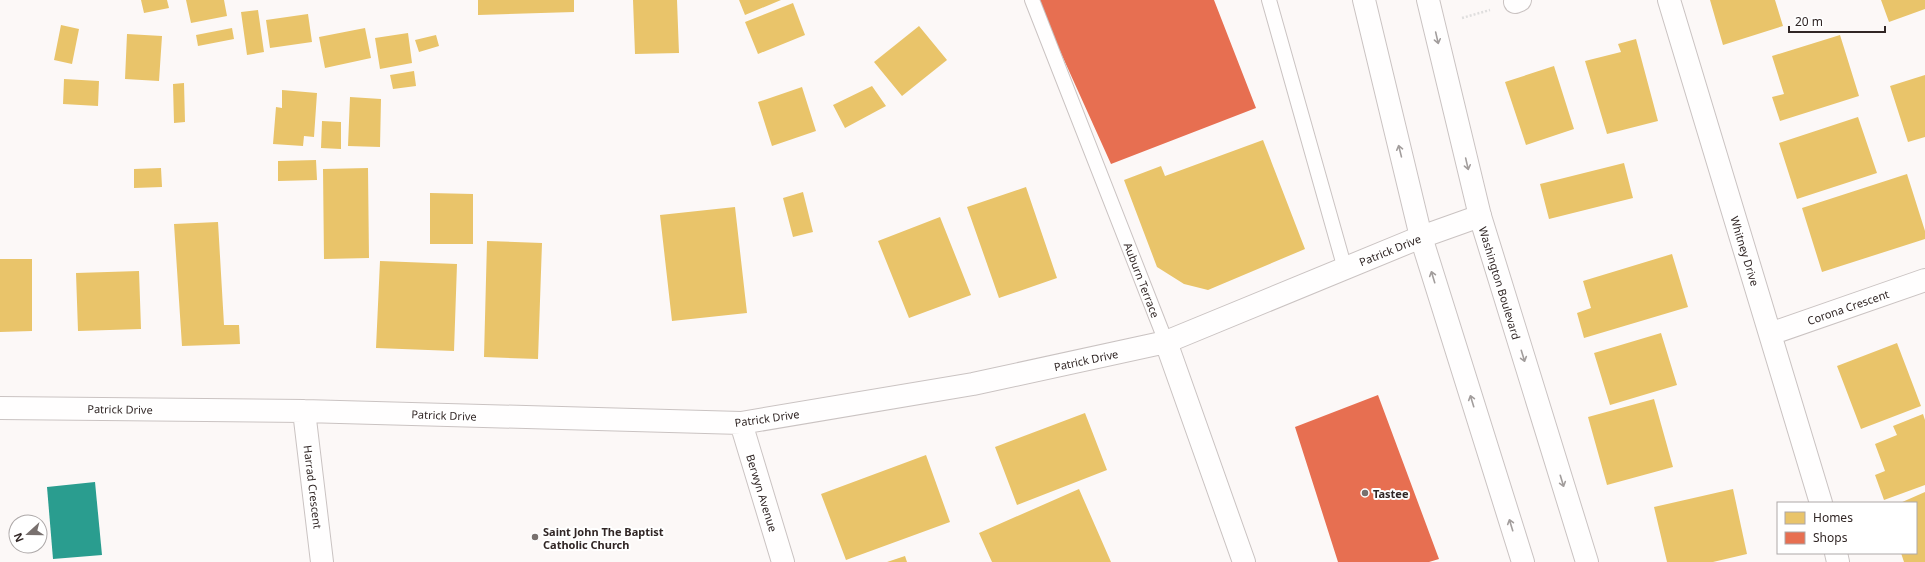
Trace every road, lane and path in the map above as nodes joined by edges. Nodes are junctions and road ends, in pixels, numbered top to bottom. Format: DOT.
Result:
graph roads {
  1 [pos="1032,0"];
  2 [pos="1269,0"];
  3 [pos="1364,0"];
  4 [pos="1428,0"];
  5 [pos="1669,0"];
  6 [pos="1517,1"];
  7 [pos="1435,27"];
  8 [pos="1480,216"];
  9 [pos="1421,237"];
  10 [pos="1345,269"];
  11 [pos="1925,280"];
  12 [pos="1770,334"];
  13 [pos="1166,342"];
  14 [pos="0,408"];
  15 [pos="304,411"];
  16 [pos="741,423"];
  17 [pos="1821,502"];
  18 [pos="322,562"];
  19 [pos="783,562"];
  20 [pos="1244,562"];
  21 [pos="1522,562"];
  22 [pos="1587,562"];
  1 -- 13 [label="lane, Auburn Terrace"];
  2 -- 10 [label="lane"];
  9 -- 3 [label="main road, one-way"];
  4 -- 7 [label="main road, Washington Boulevard"];
  5 -- 12 [label="main road, Whitney Drive"];
  6 -- 7 [label="path"];
  7 -- 8 [label="main road, Washington Boulevard, one-way"];
  8 -- 9 [label="main road, Patrick Drive"];
  8 -- 22 [label="main road, Washington Boulevard, one-way"];
  9 -- 10 [label="main road, Patrick Drive"];
  21 -- 9 [label="main road, one-way"];
  10 -- 13 [label="main road, Patrick Drive"];
  11 -- 12 [label="main road, Corona Crescent"];
  12 -- 17 [label="main road, Whitney Drive"];
  13 -- 16 [label="main road, Patrick Drive"];
  13 -- 20 [label="main road, Auburn Terrace"];
  14 -- 15 [label="main road, Patrick Drive"];
  15 -- 16 [label="main road, Patrick Drive"];
  15 -- 18 [label="main road, Harrad Crescent"];
  16 -- 19 [label="main road, Berwyn Avenue"];
}
